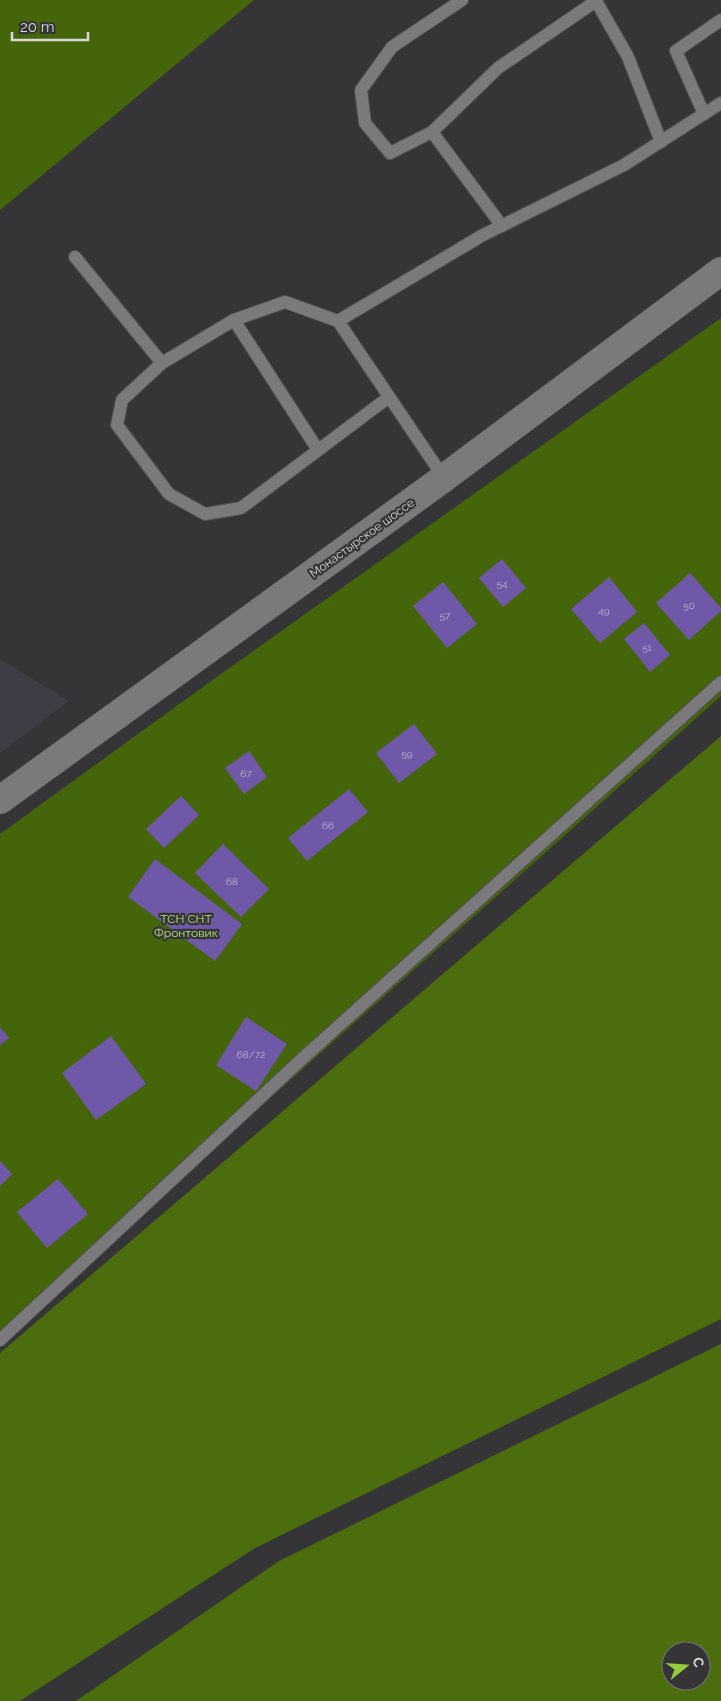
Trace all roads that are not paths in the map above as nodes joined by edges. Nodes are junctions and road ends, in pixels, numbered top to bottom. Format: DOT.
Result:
graph roads {
  1 [pos="462,0"];
  2 [pos="597,1"];
  3 [pos="721,20"];
  4 [pos="721,103"];
  5 [pos="704,114"];
  6 [pos="432,132"];
  7 [pos="661,142"];
  8 [pos="502,226"];
  9 [pos="75,257"];
  10 [pos="721,271"];
  11 [pos="234,320"];
  12 [pos="338,321"];
  13 [pos="162,362"];
  14 [pos="389,397"];
  15 [pos="318,450"];
  16 [pos="444,478"];
  17 [pos="721,682"];
  18 [pos="0,800"];
  19 [pos="0,1340"];
  1 -- 6 [label="lane"];
  2 -- 6 [label="lane"];
  2 -- 7 [label="lane"];
  3 -- 5 [label="lane"];
  4 -- 5 [label="lane"];
  5 -- 7 [label="lane"];
  6 -- 8 [label="lane"];
  7 -- 8 [label="lane"];
  8 -- 12 [label="lane"];
  9 -- 13 [label="lane"];
  10 -- 16 [label="main road, Монастырское шоссе"];
  11 -- 12 [label="lane"];
  11 -- 13 [label="lane"];
  11 -- 15 [label="lane"];
  12 -- 14 [label="lane"];
  13 -- 15 [label="lane"];
  14 -- 15 [label="lane"];
  14 -- 16 [label="lane"];
  16 -- 18 [label="main road, Монастырское шоссе"];
  17 -- 19 [label="lane"];
}
